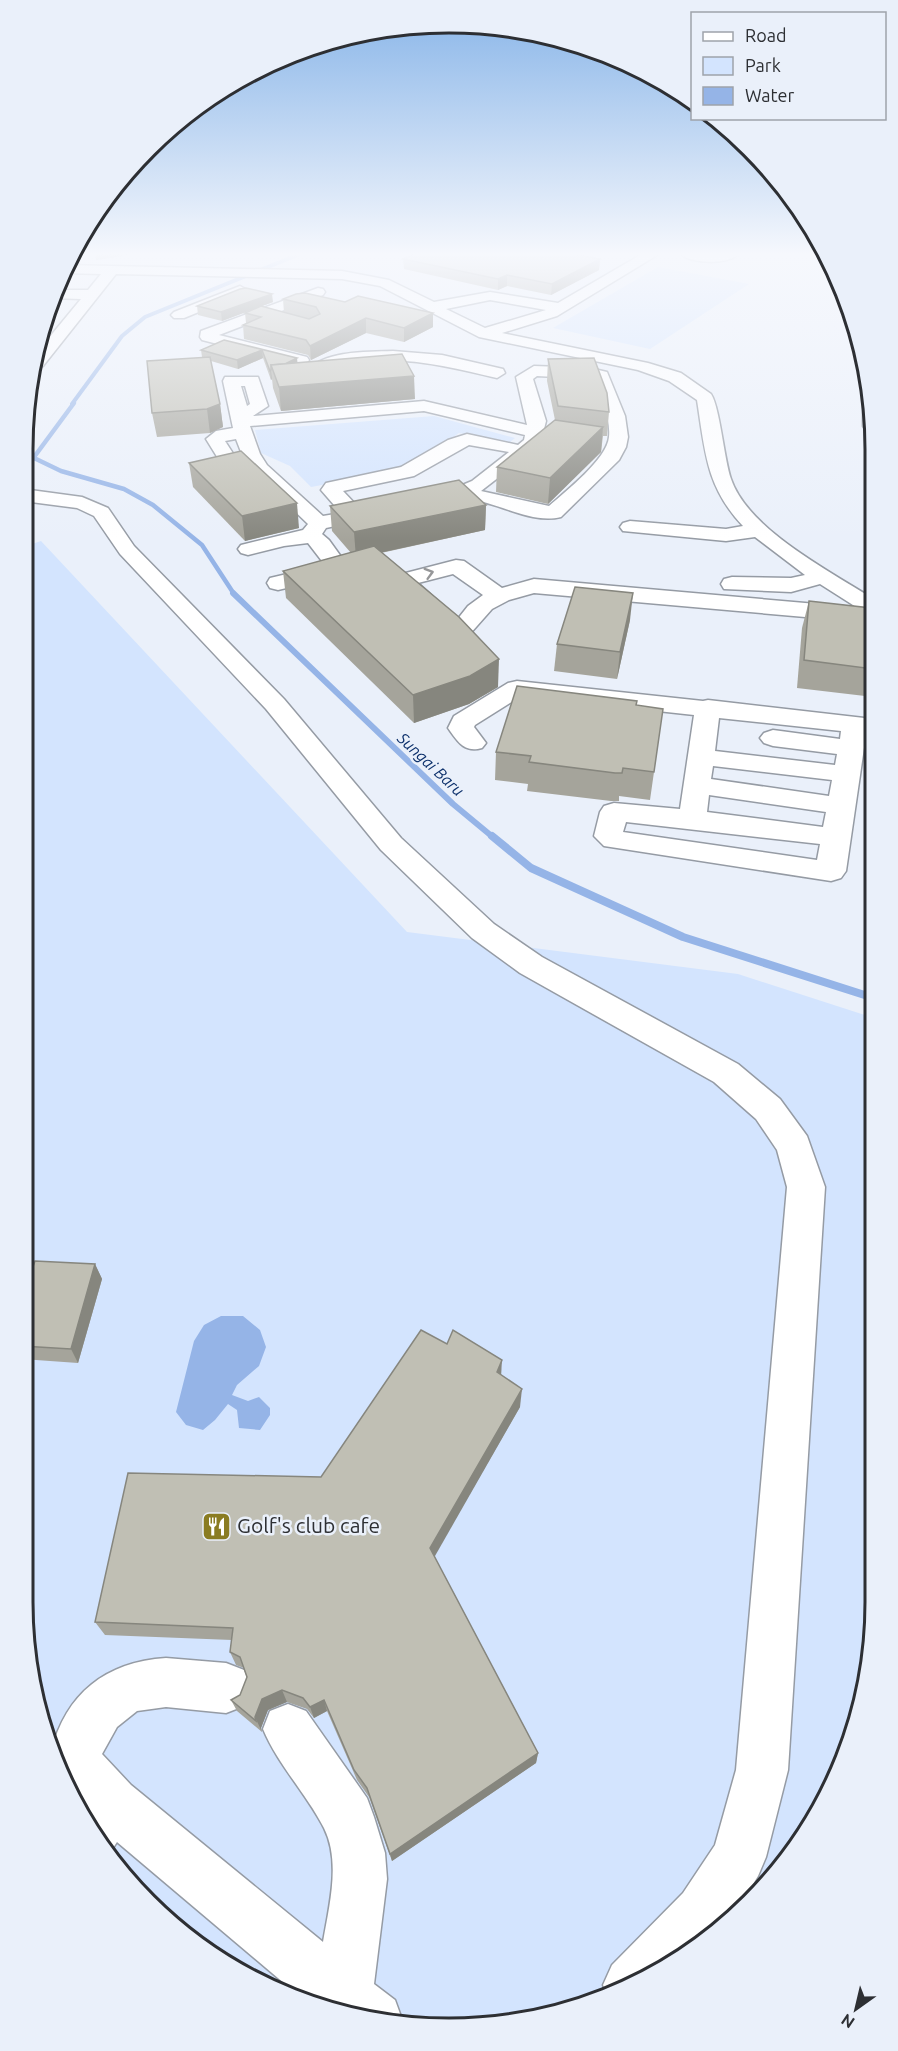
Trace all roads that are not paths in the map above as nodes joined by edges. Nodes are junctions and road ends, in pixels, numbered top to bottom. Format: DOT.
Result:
graph roads {
  1 [pos="259,350"];
  2 [pos="531,350"];
  3 [pos="560,350"];
  4 [pos="301,360"];
  5 [pos="376,371"];
  6 [pos="497,373"];
  7 [pos="311,375"];
  8 [pos="291,377"];
  9 [pos="480,385"];
  10 [pos="463,397"];
  11 [pos="444,410"];
  12 [pos="241,422"];
  13 [pos="536,434"];
  14 [pos="571,439"];
  15 [pos="594,442"];
  16 [pos="495,444"];
  17 [pos="618,446"];
  18 [pos="523,450"];
  19 [pos="475,457"];
  20 [pos="255,462"];
  21 [pos="438,481"];
  22 [pos="462,492"];
  23 [pos="33,496"];
  24 [pos="412,505"];
  25 [pos="390,509"];
  26 [pos="349,510"];
  27 [pos="630,527"];
  28 [pos="314,530"];
  29 [pos="760,530"];
  30 [pos="271,543"];
  31 [pos="248,549"];
  32 [pos="557,568"];
  33 [pos="824,577"];
  34 [pos="301,578"];
  35 [pos="478,582"];
  36 [pos="278,583"];
  37 [pos="497,596"];
  38 [pos="423,598"];
  39 [pos="865,603"];
  40 [pos="865,613"];
  41 [pos="462,630"];
  42 [pos="478,647"];
  43 [pos="706,718"];
  44 [pos="472,743"];
  45 [pos="857,743"];
  46 [pos="700,757"];
  47 [pos="697,785"];
  48 [pos="841,806"];
  49 [pos="692,819"];
  50 [pos="835,837"];
  51 [pos="226,1688"];
  52 [pos="288,1729"];
  53 [pos="102,1818"];
  54 [pos="653,1964"];
  55 [pos="359,2008"];
  1 -- 4 [label="lane"];
  2 -- 6 [label="lane"];
  3 -- 29 [label="lane"];
  5 -- 7 [label="lane"];
  6 -- 7 [label="lane"];
  6 -- 9 [label="lane"];
  7 -- 8 [label="lane"];
  10 -- 11 [label="lane"];
  11 -- 12 [label="lane"];
  11 -- 13 [label="lane"];
  12 -- 20 [label="lane"];
  12 -- 20 [label="lane"];
  13 -- 14 [label="lane"];
  13 -- 17 [label="lane"];
  13 -- 18 [label="lane"];
  15 -- 17 [label="lane"];
  16 -- 18 [label="lane"];
  16 -- 19 [label="lane"];
  16 -- 26 [label="lane"];
  17 -- 22 [label="lane"];
  18 -- 22 [label="lane"];
  20 -- 28 [label="lane"];
  21 -- 26 [label="lane"];
  22 -- 24 [label="lane"];
  23 -- 54 [label="lane"];
  25 -- 26 [label="lane"];
  26 -- 28 [label="lane"];
  27 -- 29 [label="lane"];
  28 -- 30 [label="lane"];
  28 -- 34 [label="lane"];
  29 -- 33 [label="lane"];
  30 -- 31 [label="lane"];
  30 -- 34 [label="lane"];
  32 -- 33 [label="lane"];
  33 -- 39 [label="lane"];
  34 -- 36 [label="lane"];
  35 -- 37 [label="lane"];
  35 -- 38 [label="lane"];
  38 -- 35 [label="lane, one-way"];
  37 -- 40 [label="lane"];
  37 -- 41 [label="lane"];
  38 -- 41 [label="lane"];
  41 -- 42 [label="lane"];
  43 -- 44 [label="lane"];
  43 -- 45 [label="lane"];
  43 -- 46 [label="lane"];
  45 -- 46 [label="lane"];
  45 -- 48 [label="lane"];
  46 -- 47 [label="lane"];
  47 -- 48 [label="lane"];
  47 -- 49 [label="lane"];
  48 -- 50 [label="lane"];
  49 -- 50 [label="lane"];
  49 -- 50 [label="lane"];
  51 -- 53 [label="lane"];
  52 -- 55 [label="lane"];
  53 -- 55 [label="lane"];
}
